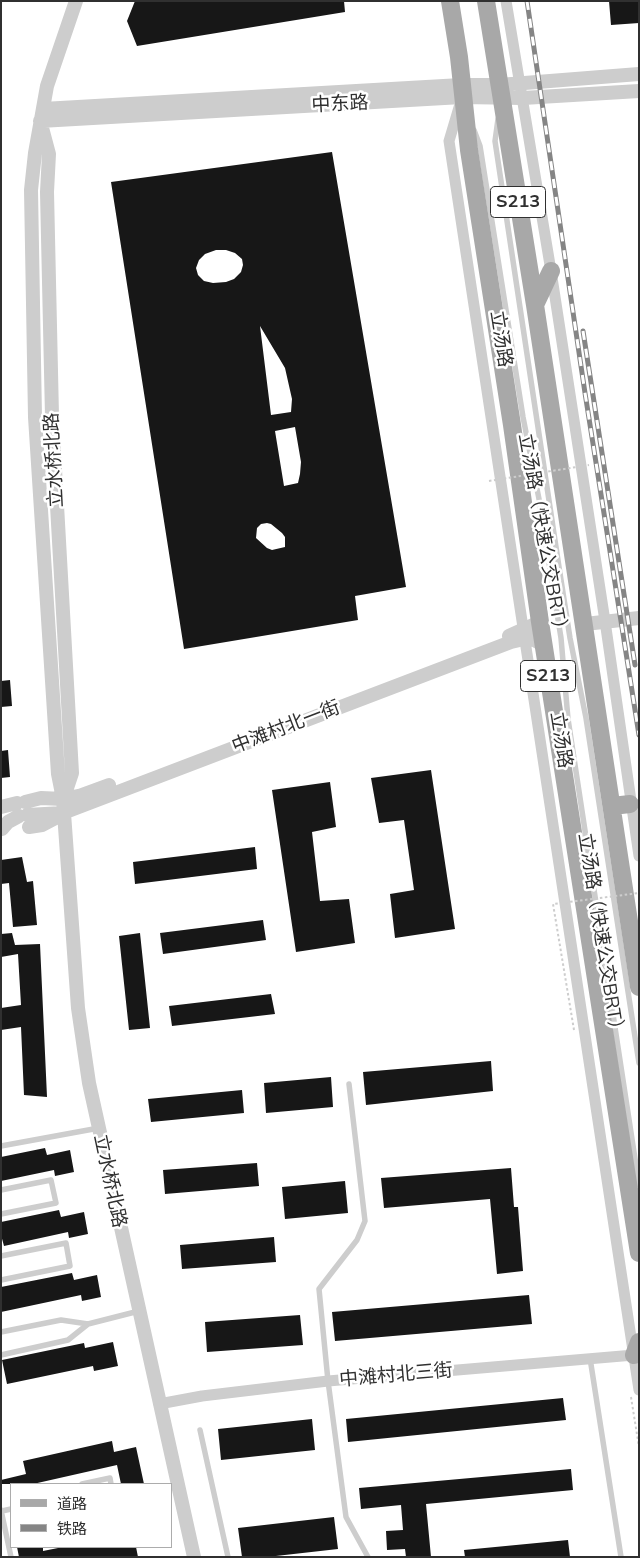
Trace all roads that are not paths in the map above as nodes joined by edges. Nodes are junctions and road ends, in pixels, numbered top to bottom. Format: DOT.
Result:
graph roads {
  1 [pos="76,1"];
  2 [pos="450,1"];
  3 [pos="486,1"];
  4 [pos="506,1"];
  5 [pos="639,74"];
  6 [pos="520,83"];
  7 [pos="462,91"];
  8 [pos="639,91"];
  9 [pos="500,92"];
  10 [pos="522,98"];
  11 [pos="42,115"];
  12 [pos="551,271"];
  13 [pos="535,305"];
  14 [pos="639,618"];
  15 [pos="605,621"];
  16 [pos="540,622"];
  17 [pos="585,624"];
  18 [pos="523,635"];
  19 [pos="544,646"];
  20 [pos="630,804"];
  21 [pos="63,806"];
  22 [pos="612,806"];
  23 [pos="1,807"];
  24 [pos="23,815"];
  25 [pos="2,829"];
  26 [pos="639,856"];
  27 [pos="637,959"];
  28 [pos="639,987"];
  29 [pos="639,1064"];
  30 [pos="349,1084"];
  31 [pos="98,1128"];
  32 [pos="1,1146"];
  33 [pos="639,1185"];
  34 [pos="1,1190"];
  35 [pos="1,1214"];
  36 [pos="639,1253"];
  37 [pos="1,1256"];
  38 [pos="1,1280"];
  39 [pos="139,1311"];
  40 [pos="88,1324"];
  41 [pos="1,1332"];
  42 [pos="636,1349"];
  43 [pos="1,1355"];
  44 [pos="590,1358"];
  45 [pos="328,1381"];
  46 [pos="634,1392"];
  47 [pos="159,1404"];
  48 [pos="200,1430"];
  49 [pos="87,1483"];
  50 [pos="111,1483"];
  51 [pos="1,1510"];
  52 [pos="9,1538"];
  53 [pos="194,1557"];
  54 [pos="228,1557"];
  55 [pos="368,1557"];
  56 [pos="622,1557"];
  1 -- 11 [label="street, 立水桥北路"];
  2 -- 7 [label="main road, 立汤路 / S213"];
  3 -- 9 [label="main road, 立汤路 / S213"];
  4 -- 6 [label="street, S213"];
  5 -- 6 [label="street, 中东路"];
  6 -- 9 [label="street, 中东路"];
  6 -- 10 [label="street, S213"];
  7 -- 9 [label="street, 中东路"];
  7 -- 11 [label="street, 中东路"];
  7 -- 16 [label="main road, 立汤路 / S213"];
  7 -- 18 [label="street, 立汤路 / S213"];
  7 -- 33 [label="lane, 立汤路（快速公交BRT）"];
  8 -- 10 [label="street, 中东路"];
  9 -- 10 [label="street, 中东路"];
  9 -- 13 [label="main road, 立汤路 / S213"];
  9 -- 29 [label="lane, 立汤路（快速公交BRT）"];
  10 -- 12 [label="street, S213"];
  11 -- 21 [label="street, 立水桥北路"];
  12 -- 13 [label="main road"];
  12 -- 15 [label="street, S213"];
  13 -- 17 [label="main road, 立汤路 / S213"];
  14 -- 15 [label="street"];
  15 -- 17 [label="street"];
  15 -- 20 [label="street, S213"];
  16 -- 18 [label="street, 中滩村北一街"];
  16 -- 19 [label="main road, 立汤路 / S213"];
  17 -- 22 [label="main road, 立汤路 / S213"];
  18 -- 19 [label="street"];
  18 -- 21 [label="street, 中滩村北一街"];
  18 -- 42 [label="street, 立汤路 / S213"];
  19 -- 36 [label="main road, 立汤路 / S213"];
  20 -- 22 [label="main road"];
  20 -- 26 [label="street, S213"];
  21 -- 24 [label="street, 中滩村北一街"];
  21 -- 24 [label="street"];
  21 -- 31 [label="street, 立水桥北路"];
  22 -- 27 [label="main road, 立汤路 / S213"];
  23 -- 24 [label="street, 中滩村北一街"];
  24 -- 25 [label="street"];
  27 -- 28 [label="main road, 立汤路 / S213"];
  30 -- 45 [label="lane"];
  31 -- 32 [label="lane"];
  31 -- 39 [label="street, 立水桥北路"];
  34 -- 35 [label="lane"];
  37 -- 38 [label="lane"];
  39 -- 40 [label="lane"];
  39 -- 47 [label="street, 立水桥北路"];
  40 -- 41 [label="lane"];
  40 -- 43 [label="lane"];
  42 -- 44 [label="street, 中滩村北三街"];
  42 -- 46 [label="street, 立汤路 / S213"];
  44 -- 45 [label="street, 中滩村北三街"];
  44 -- 56 [label="lane"];
  45 -- 47 [label="street, 中滩村北三街"];
  45 -- 55 [label="lane"];
  47 -- 53 [label="street, 立水桥北路"];
  48 -- 54 [label="lane"];
  49 -- 50 [label="lane"];
  51 -- 52 [label="lane"];
}
